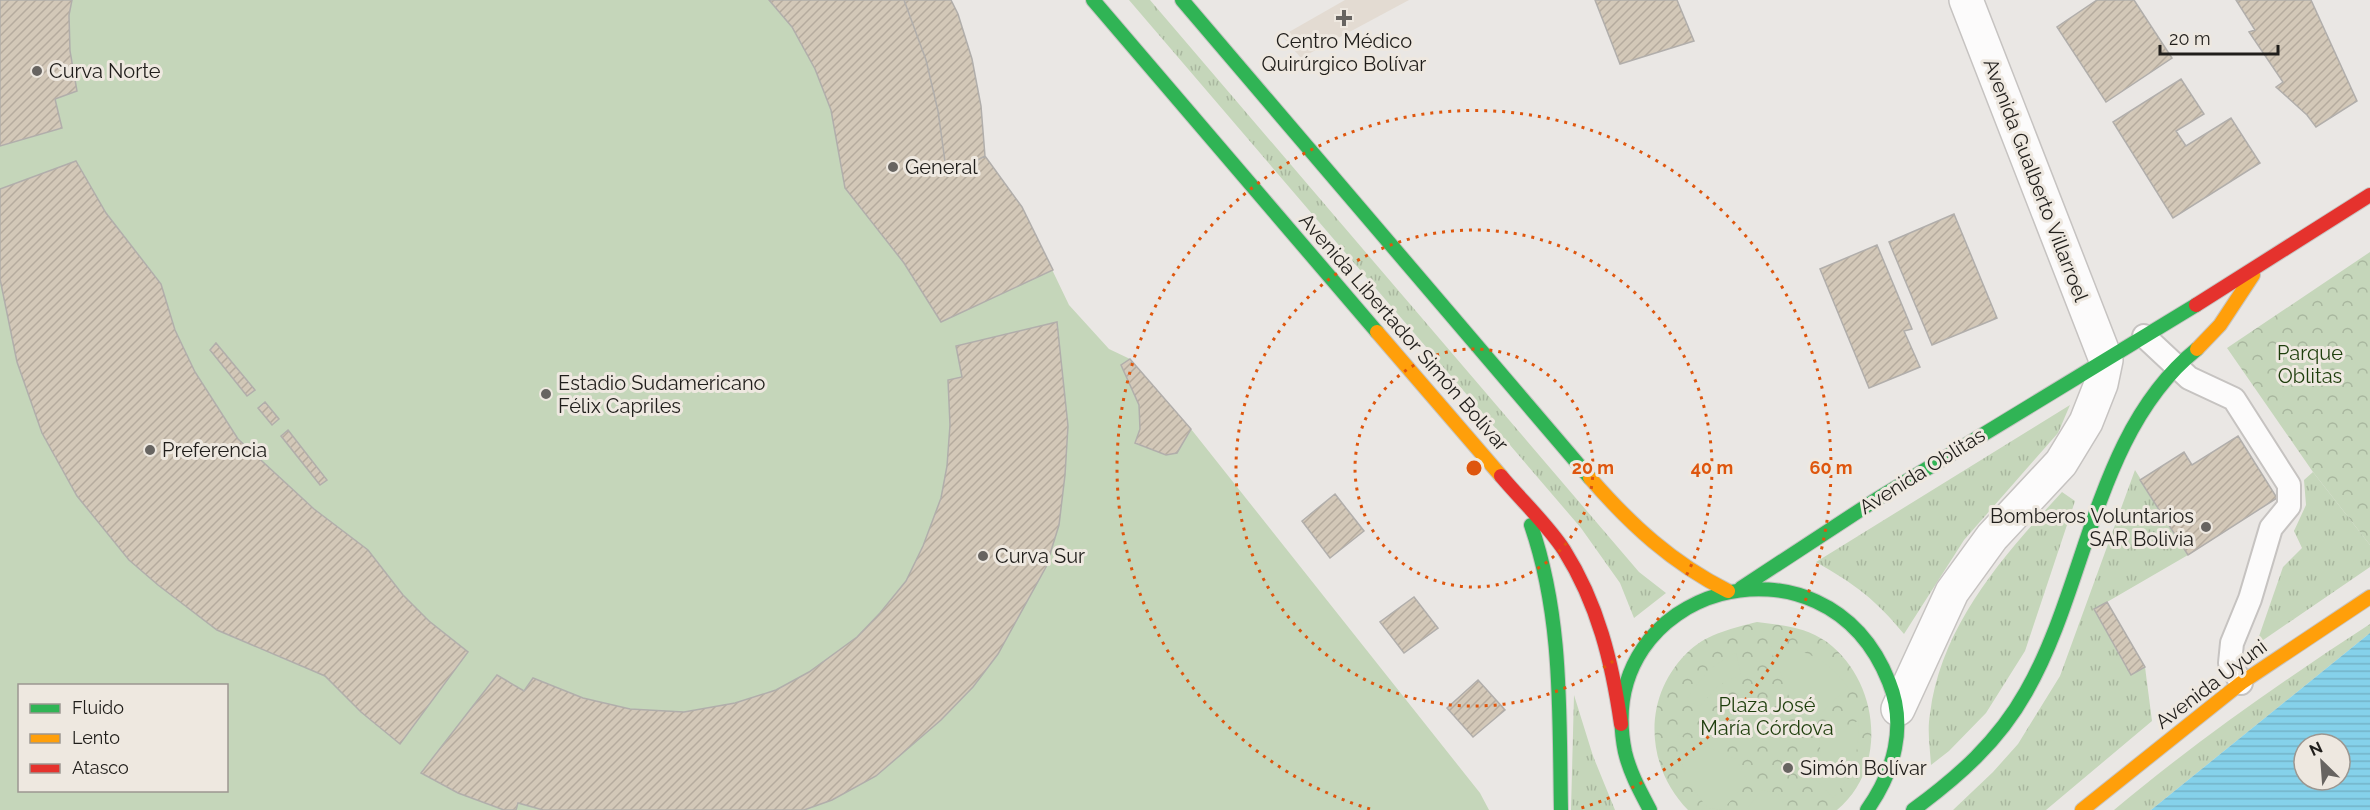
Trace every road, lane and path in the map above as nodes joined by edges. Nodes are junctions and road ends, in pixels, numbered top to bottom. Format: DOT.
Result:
graph roads {
  1 [pos="1093,0"];
  2 [pos="1182,0"];
  3 [pos="1966,0"];
  4 [pos="2370,195"];
  5 [pos="2261,264"];
  6 [pos="2145,336"];
  7 [pos="2106,360"];
  8 [pos="2183,372"];
  9 [pos="1520,497"];
  10 [pos="1734,590"];
  11 [pos="2370,597"];
  12 [pos="2241,683"];
  13 [pos="1898,709"];
  14 [pos="1621,724"];
  15 [pos="1895,753"];
  16 [pos="1895,791"];
  17 [pos="1561,810"];
  18 [pos="1650,810"];
  19 [pos="1867,810"];
  20 [pos="1913,810"];
  21 [pos="2082,810"];
  1 -- 9 [label="main road, Avenida Libertador Simón Bolívar"];
  2 -- 10 [label="main road"];
  3 -- 7 [label="street, Avenida Gualberto Villarroel"];
  4 -- 5 [label="main road, Avenida Oblitas"];
  5 -- 6 [label="main road, Avenida Oblitas"];
  5 -- 8 [label="main road"];
  6 -- 7 [label="main road, Avenida Oblitas"];
  6 -- 8 [label="lane"];
  7 -- 10 [label="main road, Avenida Oblitas"];
  7 -- 13 [label="street"];
  8 -- 12 [label="lane"];
  8 -- 20 [label="main road"];
  9 -- 14 [label="main road, Avenida Libertador Simón Bolívar"];
  9 -- 17 [label="main road"];
  10 -- 13 [label="main road"];
  10 -- 14 [label="main road"];
  11 -- 12 [label="main road, Avenida Uyuni"];
  12 -- 21 [label="main road, Avenida Uyuni"];
  13 -- 15 [label="main road"];
  14 -- 18 [label="main road"];
  15 -- 16 [label="main road"];
  15 -- 19 [label="main road"];
}
